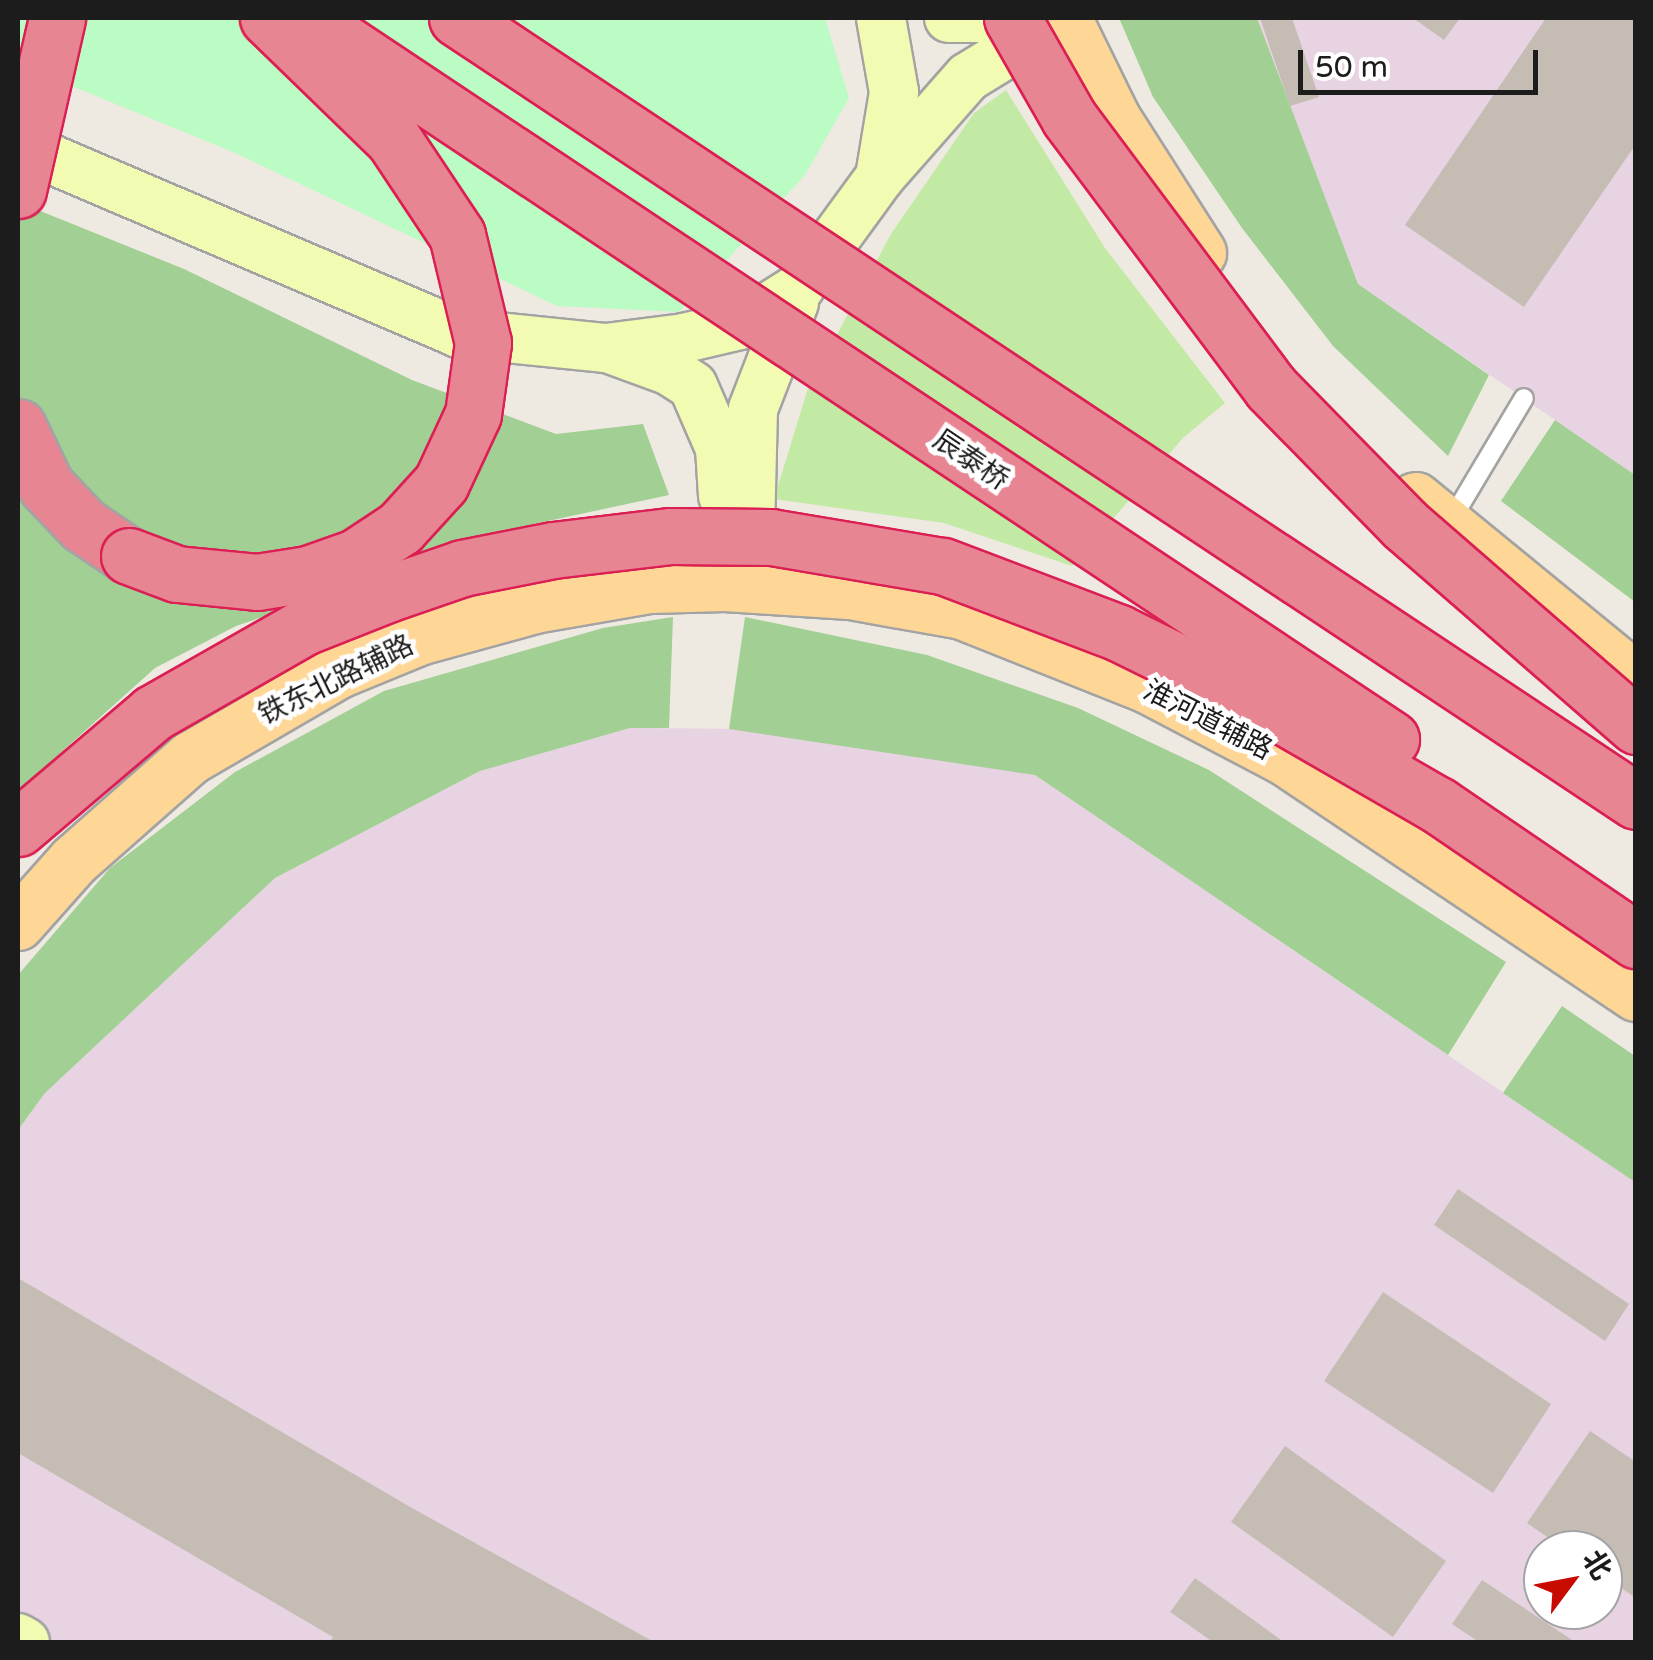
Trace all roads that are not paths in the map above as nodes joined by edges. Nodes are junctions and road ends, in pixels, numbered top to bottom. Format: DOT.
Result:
graph roads {
  1 [pos="38,18"];
  2 [pos="57,18"];
  3 [pos="268,18"];
  4 [pos="307,18"];
  5 [pos="458,18"];
  6 [pos="881,18"];
  7 [pos="949,18"];
  8 [pos="1000,18"];
  9 [pos="1012,18"];
  10 [pos="1065,18"];
  11 [pos="18,61"];
  12 [pos="18,145"];
  13 [pos="880,176"];
  14 [pos="18,190"];
  15 [pos="800,288"];
  16 [pos="606,348"];
  17 [pos="1524,398"];
  18 [pos="18,427"];
  19 [pos="1447,526"];
  20 [pos="737,585"];
  21 [pos="1636,679"];
  22 [pos="1636,726"];
  23 [pos="1636,802"];
  24 [pos="18,828"];
  25 [pos="1636,902"];
  26 [pos="18,924"];
  27 [pos="1636,940"];
  28 [pos="1636,995"];
  29 [pos="18,1638"];
  30 [pos="25,1642"];
  1 -- 11 [label="highway"];
  2 -- 14 [label="highway, bridge"];
  3 -- 18 [label="highway, bridge"];
  4 -- 25 [label="highway, 辰泰桥, bridge"];
  5 -- 23 [label="highway, bridge"];
  6 -- 13 [label="street"];
  7 -- 8 [label="street"];
  9 -- 22 [label="highway, bridge"];
  10 -- 13 [label="street"];
  10 -- 19 [label="main road"];
  12 -- 16 [label="street"];
  13 -- 15 [label="street"];
  15 -- 16 [label="street"];
  15 -- 20 [label="street"];
  16 -- 20 [label="street"];
  17 -- 19 [label="lane"];
  19 -- 21 [label="main road"];
  20 -- 26 [label="main road, 铁东北路辅路"];
  20 -- 28 [label="main road, 淮河道辅路"];
  24 -- 27 [label="highway, bridge"];
  29 -- 30 [label="street"];
}
